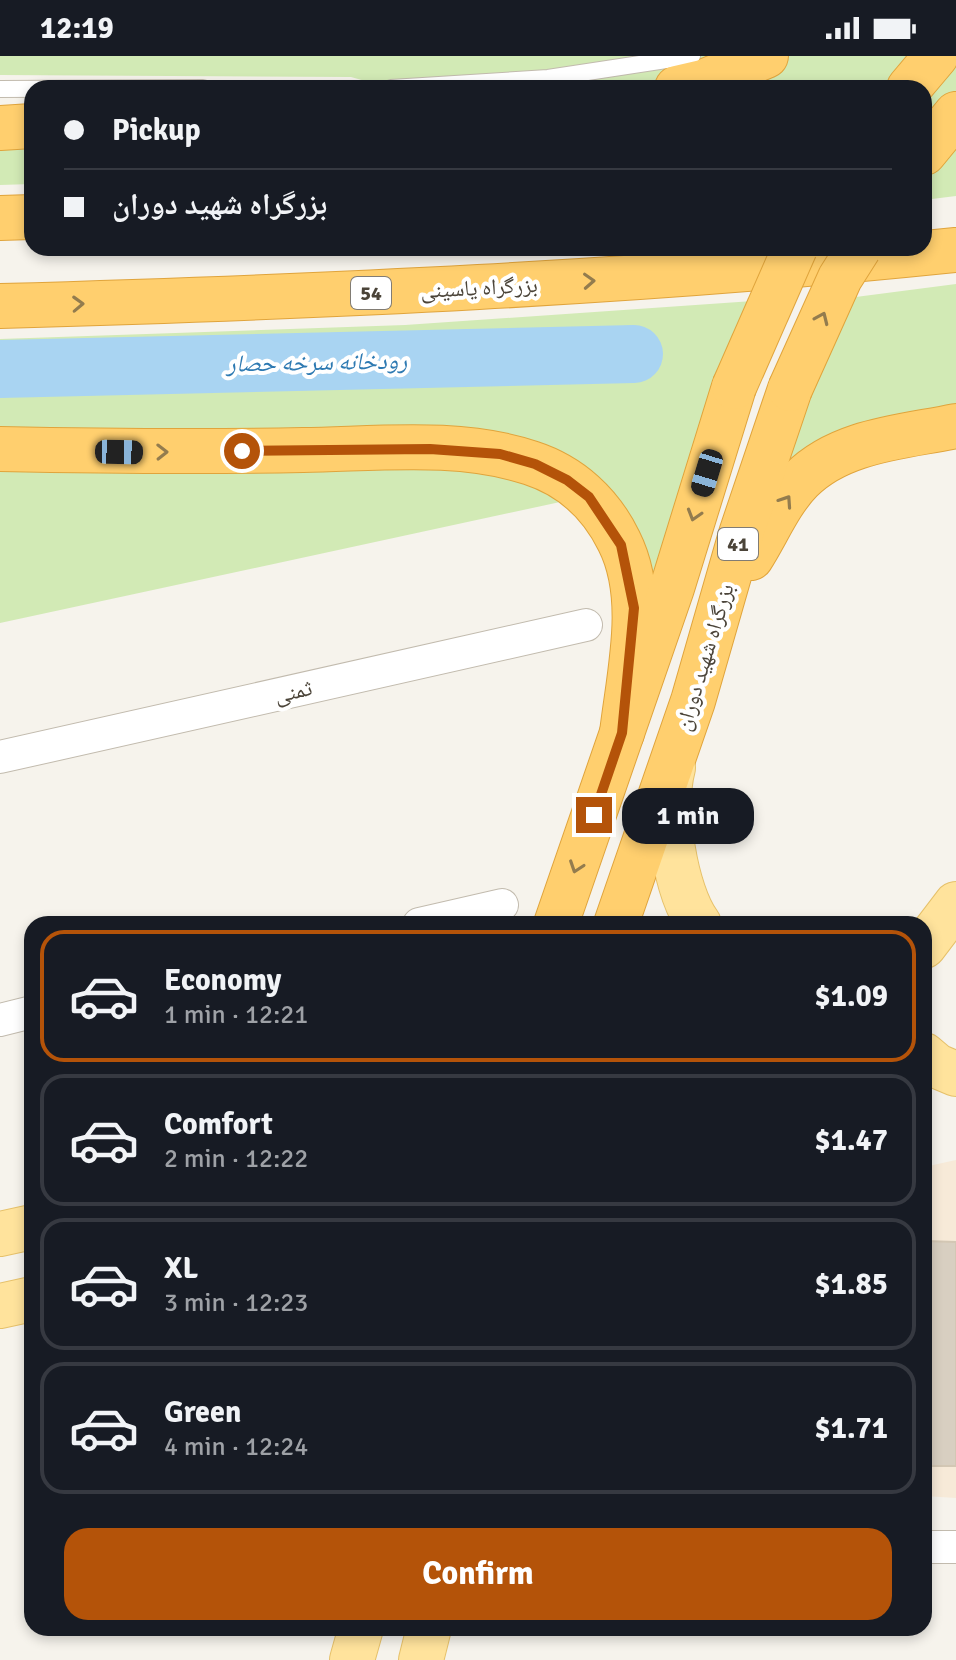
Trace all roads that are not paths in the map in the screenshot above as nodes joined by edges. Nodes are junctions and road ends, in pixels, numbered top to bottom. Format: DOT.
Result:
graph roads {
  1 [pos="692,56"];
  2 [pos="766,56"];
  3 [pos="936,56"];
  4 [pos="517,80"];
  5 [pos="708,80"];
  6 [pos="916,80"];
  7 [pos="0,89"];
  8 [pos="24,89"];
  9 [pos="956,114"];
  10 [pos="24,126"];
  11 [pos="0,128"];
  12 [pos="932,143"];
  13 [pos="956,160"];
  14 [pos="932,162"];
  15 [pos="24,217"];
  16 [pos="0,218"];
  17 [pos="956,250"];
  18 [pos="932,252"];
  19 [pos="791,256"];
  20 [pos="854,256"];
  21 [pos="896,256"];
  22 [pos="0,306"];
  23 [pos="956,426"];
  24 [pos="0,449"];
  25 [pos="716,615"];
  26 [pos="586,625"];
  27 [pos="693,701"];
  28 [pos="622,733"];
  29 [pos="0,757"];
  30 [pos="956,904"];
  31 [pos="502,905"];
  32 [pos="454,916"];
  33 [pos="559,916"];
  34 [pos="619,916"];
  35 [pos="694,916"];
  36 [pos="932,936"];
  37 [pos="24,1014"];
  38 [pos="0,1020"];
  39 [pos="932,1062"];
  40 [pos="956,1074"];
  41 [pos="956,1091"];
  42 [pos="932,1096"];
  43 [pos="24,1229"];
  44 [pos="0,1234"];
  45 [pos="24,1301"];
  46 [pos="0,1306"];
  47 [pos="932,1547"];
  48 [pos="956,1547"];
  49 [pos="359,1636"];
  50 [pos="427,1636"];
  51 [pos="352,1660"];
  52 [pos="421,1660"];
  1 -- 4 [label="lane"];
  2 -- 5 [label="highway"];
  3 -- 6 [label="highway"];
  7 -- 8 [label="lane"];
  9 -- 12 [label="highway"];
  10 -- 11 [label="highway"];
  13 -- 14 [label="highway"];
  15 -- 16 [label="highway"];
  18 -- 17 [label="highway, بزرگراه یاسینی / 54, one-way"];
  19 -- 28 [label="highway, 41, one-way, bridge"];
  25 -- 20 [label="highway, بزرگراه شهید دوران / 41, one-way, bridge"];
  22 -- 21 [label="highway, بزرگراه یاسینی / 54, one-way"];
  25 -- 23 [label="highway, one-way"];
  24 -- 28 [label="highway, one-way"];
  25 -- 27 [label="highway, بزرگراه شهید دوران / 41"];
  26 -- 29 [label="street, ثمنی"];
  27 -- 34 [label="highway, بزرگراه شهید دوران / 41"];
  27 -- 35 [label="main road"];
  28 -- 33 [label="highway, 41, one-way"];
  30 -- 36 [label="main road"];
  31 -- 32 [label="street"];
  37 -- 38 [label="street"];
  39 -- 40 [label="main road"];
  41 -- 42 [label="main road"];
  43 -- 44 [label="main road"];
  45 -- 46 [label="main road"];
  47 -- 48 [label="street"];
  49 -- 51 [label="main road"];
  50 -- 52 [label="main road"];
}
